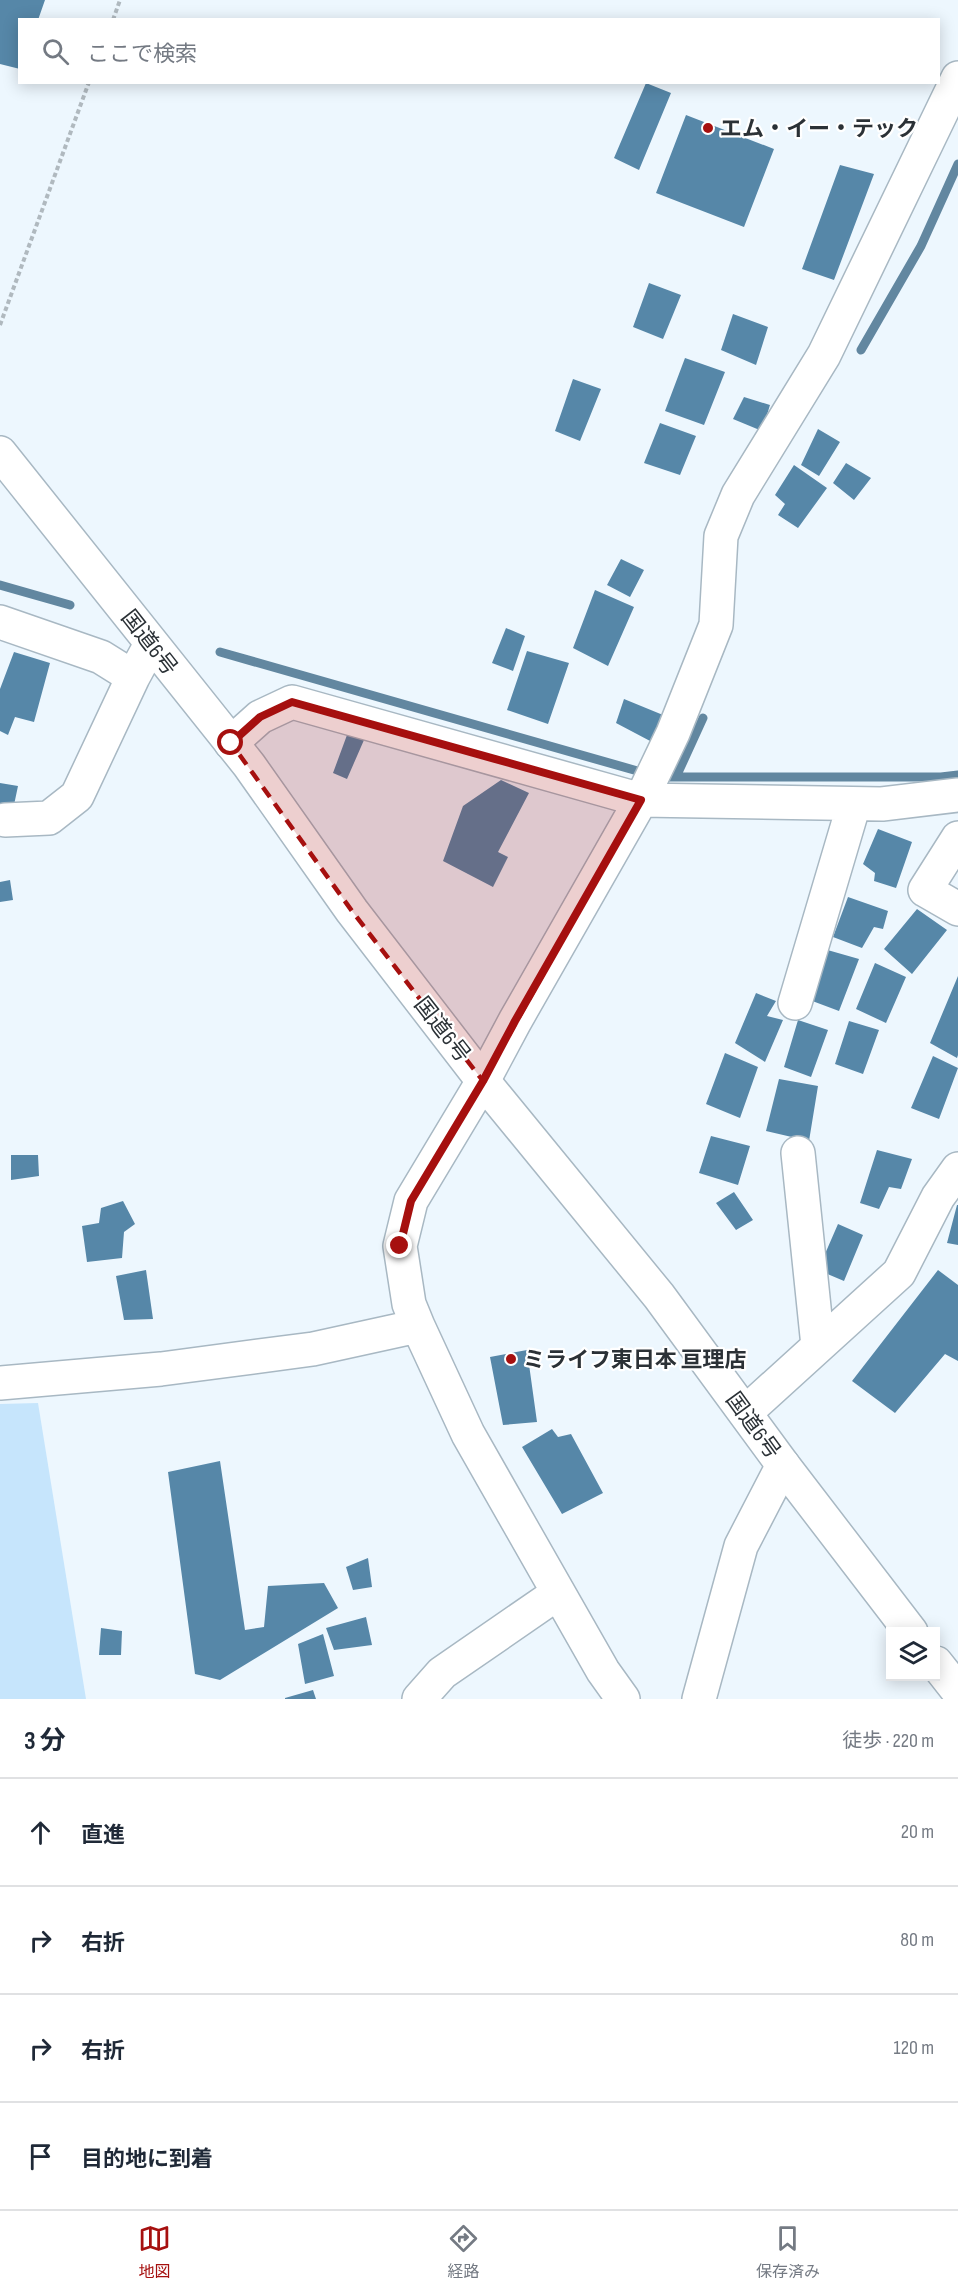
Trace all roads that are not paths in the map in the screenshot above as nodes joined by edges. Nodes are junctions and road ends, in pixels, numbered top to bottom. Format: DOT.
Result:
graph roads {
  1 [pos="958,78"];
  2 [pos="0,453"];
  3 [pos="0,622"];
  4 [pos="151,644"];
  5 [pos="133,677"];
  6 [pos="231,743"];
  7 [pos="958,795"];
  8 [pos="641,800"];
  9 [pos="854,804"];
  10 [pos="4,820"];
  11 [pos="958,838"];
  12 [pos="958,909"];
  13 [pos="795,1003"];
  14 [pos="483,1081"];
  15 [pos="798,1153"];
  16 [pos="958,1169"];
  17 [pos="418,1326"];
  18 [pos="818,1346"];
  19 [pos="0,1383"];
  20 [pos="746,1412"];
  21 [pos="783,1465"];
  22 [pos="558,1593"];
  23 [pos="907,1627"];
  24 [pos="940,1668"];
  25 [pos="958,1691"];
  26 [pos="419,1699"];
  27 [pos="623,1699"];
  28 [pos="699,1699"];
  1 -- 8 [label="main road"];
  2 -- 4 [label="main road, 国道6号"];
  3 -- 5 [label="main road"];
  4 -- 5 [label="main road"];
  4 -- 6 [label="main road, 国道6号"];
  5 -- 10 [label="main road"];
  6 -- 8 [label="main road"];
  6 -- 14 [label="main road, 国道6号"];
  7 -- 9 [label="main road"];
  8 -- 9 [label="main road"];
  8 -- 14 [label="main road"];
  9 -- 13 [label="main road"];
  11 -- 12 [label="main road"];
  14 -- 17 [label="main road"];
  14 -- 20 [label="main road, 国道6号"];
  15 -- 18 [label="main road"];
  16 -- 18 [label="main road"];
  17 -- 19 [label="main road"];
  17 -- 22 [label="main road"];
  18 -- 20 [label="main road"];
  20 -- 21 [label="main road, 国道6号"];
  21 -- 23 [label="main road, 国道6号"];
  21 -- 28 [label="main road"];
  22 -- 26 [label="main road"];
  22 -- 27 [label="main road"];
  24 -- 25 [label="main road"];
}
